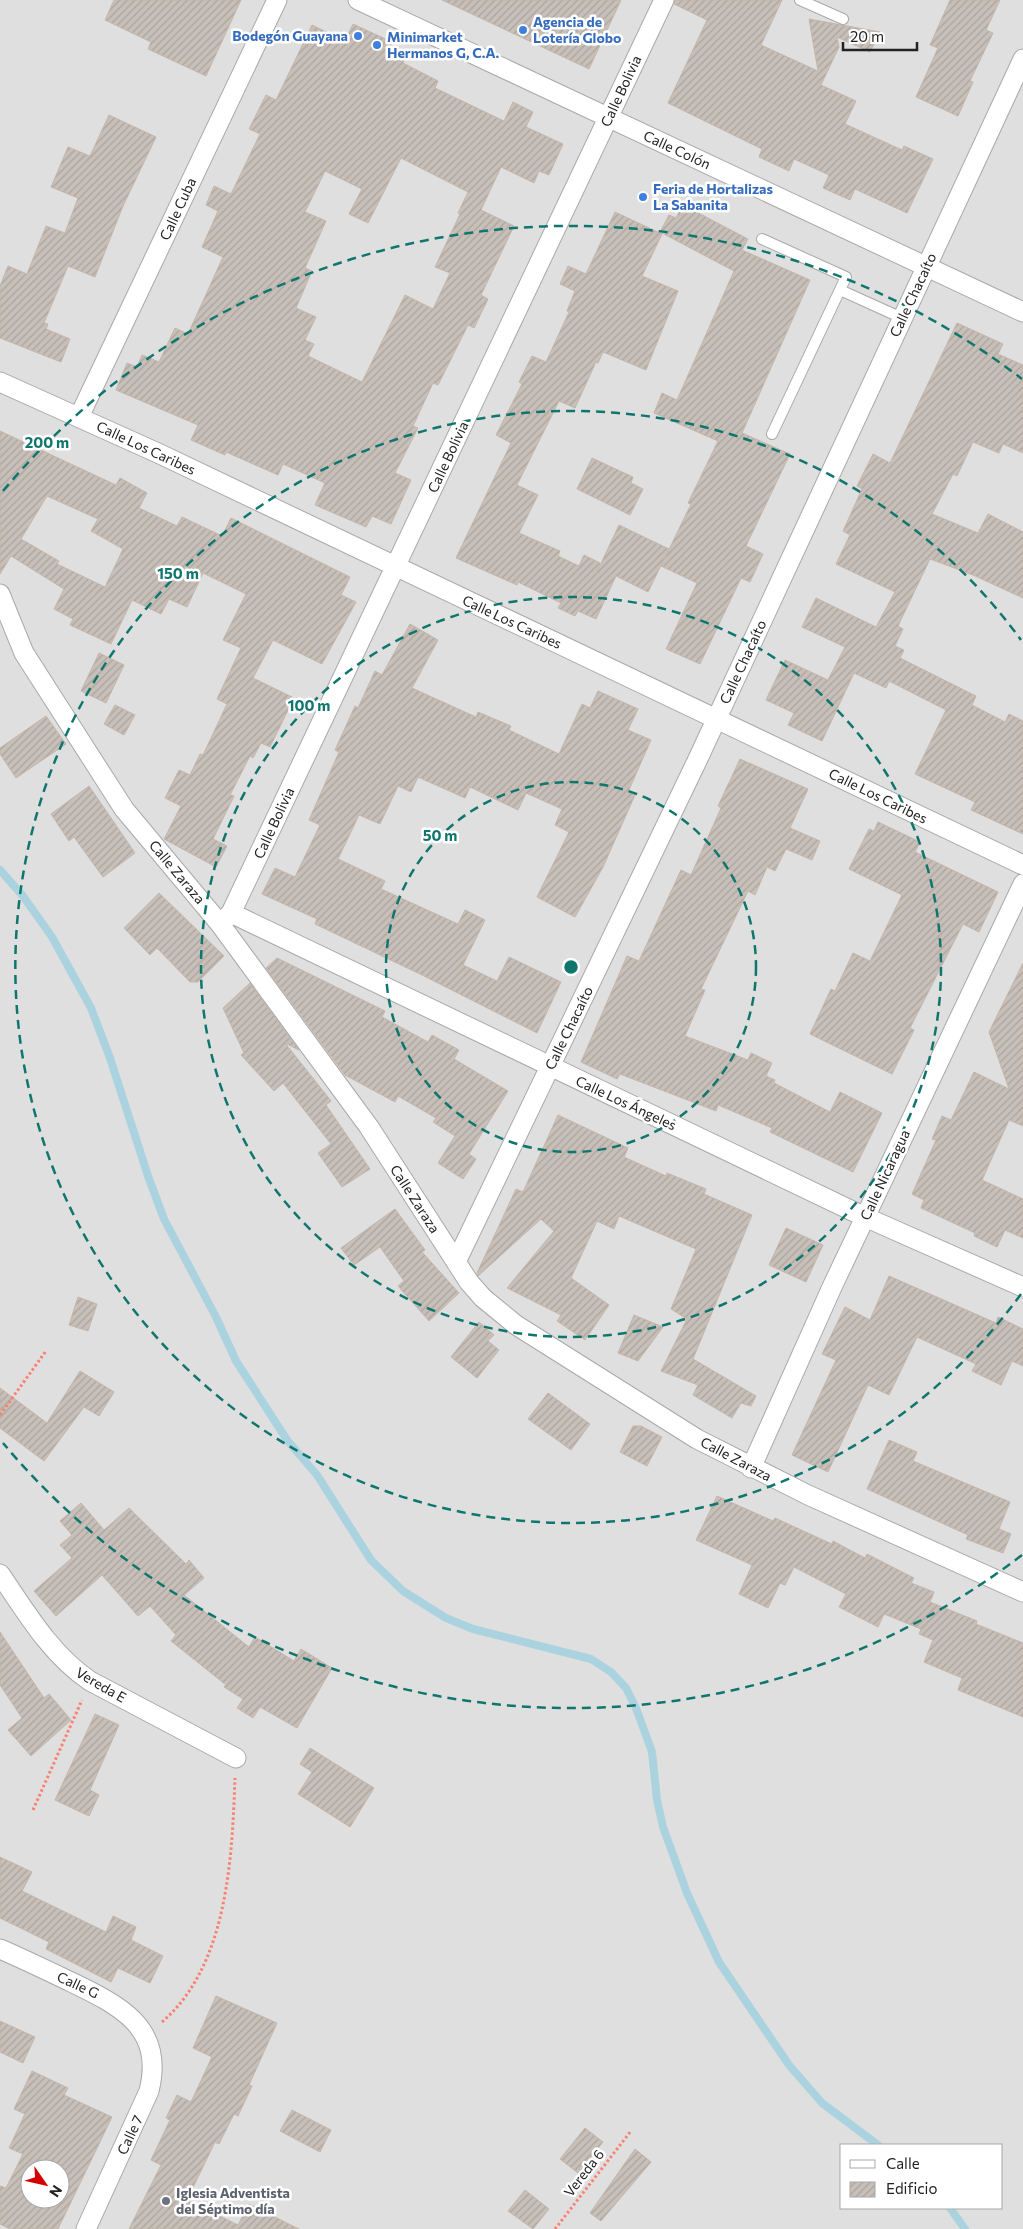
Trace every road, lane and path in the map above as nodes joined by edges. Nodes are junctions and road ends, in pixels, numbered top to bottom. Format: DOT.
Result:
graph roads {
  1 [pos="277,0"];
  2 [pos="358,0"];
  3 [pos="664,0"];
  4 [pos="800,0"];
  5 [pos="843,19"];
  6 [pos="1023,59"];
  7 [pos="608,117"];
  8 [pos="762,239"];
  9 [pos="926,267"];
  10 [pos="840,290"];
  11 [pos="1023,312"];
  12 [pos="902,318"];
  13 [pos="0,382"];
  14 [pos="79,417"];
  15 [pos="772,434"];
  16 [pos="396,567"];
  17 [pos="0,594"];
  18 [pos="717,719"];
  19 [pos="1023,865"];
  20 [pos="1023,884"];
  21 [pos="225,919"];
  22 [pos="550,1067"];
  23 [pos="866,1217"];
  24 [pos="456,1262"];
  25 [pos="1023,1287"];
  26 [pos="46,1351"];
  27 [pos="0,1415"];
  28 [pos="751,1468"];
  29 [pos="0,1574"];
  30 [pos="1023,1592"];
  31 [pos="90,1681"];
  32 [pos="236,1758"];
  33 [pos="33,1810"];
  34 [pos="0,1948"];
  35 [pos="145,2036"];
  36 [pos="631,2131"];
  37 [pos="86,2229"];
  38 [pos="555,2229"];
  1 -- 14 [label="street, Calle Cuba"];
  2 -- 7 [label="street, Calle Colón"];
  3 -- 7 [label="street, Calle Bolivia"];
  4 -- 5 [label="lane"];
  6 -- 9 [label="street, Calle Chacaíto"];
  7 -- 9 [label="street, Calle Colón"];
  7 -- 16 [label="street, Calle Bolivia"];
  8 -- 10 [label="lane"];
  9 -- 11 [label="street, Calle Colón"];
  9 -- 12 [label="street, Calle Chacaíto"];
  10 -- 12 [label="lane"];
  10 -- 15 [label="lane"];
  12 -- 18 [label="street, Calle Chacaíto"];
  13 -- 14 [label="street, Calle Los Caribes"];
  14 -- 16 [label="street, Calle Los Caribes"];
  16 -- 18 [label="street, Calle Los Caribes"];
  16 -- 21 [label="street, Calle Bolivia"];
  17 -- 21 [label="street, Calle Zaraza"];
  18 -- 19 [label="street, Calle Los Caribes"];
  18 -- 22 [label="street, Calle Chacaíto"];
  20 -- 23 [label="street, Calle Nicaragua"];
  21 -- 22 [label="street, Calle Los Ángeles"];
  21 -- 24 [label="street, Calle Zaraza"];
  22 -- 23 [label="street, Calle Los Ángeles"];
  22 -- 24 [label="street, Calle Chacaíto"];
  23 -- 25 [label="street, Calle Los Ángeles"];
  23 -- 28 [label="street, Calle Nicaragua"];
  24 -- 28 [label="street, Calle Zaraza"];
  26 -- 27 [label="path"];
  28 -- 30 [label="street, Calle Zaraza"];
  29 -- 31 [label="street, Vereda E"];
  31 -- 32 [label="street, Vereda E"];
  31 -- 33 [label="path"];
  32 -- 35 [label="path"];
  34 -- 35 [label="street, Calle G"];
  35 -- 37 [label="street, Calle 7"];
  36 -- 38 [label="path, Vereda 6"];
}
